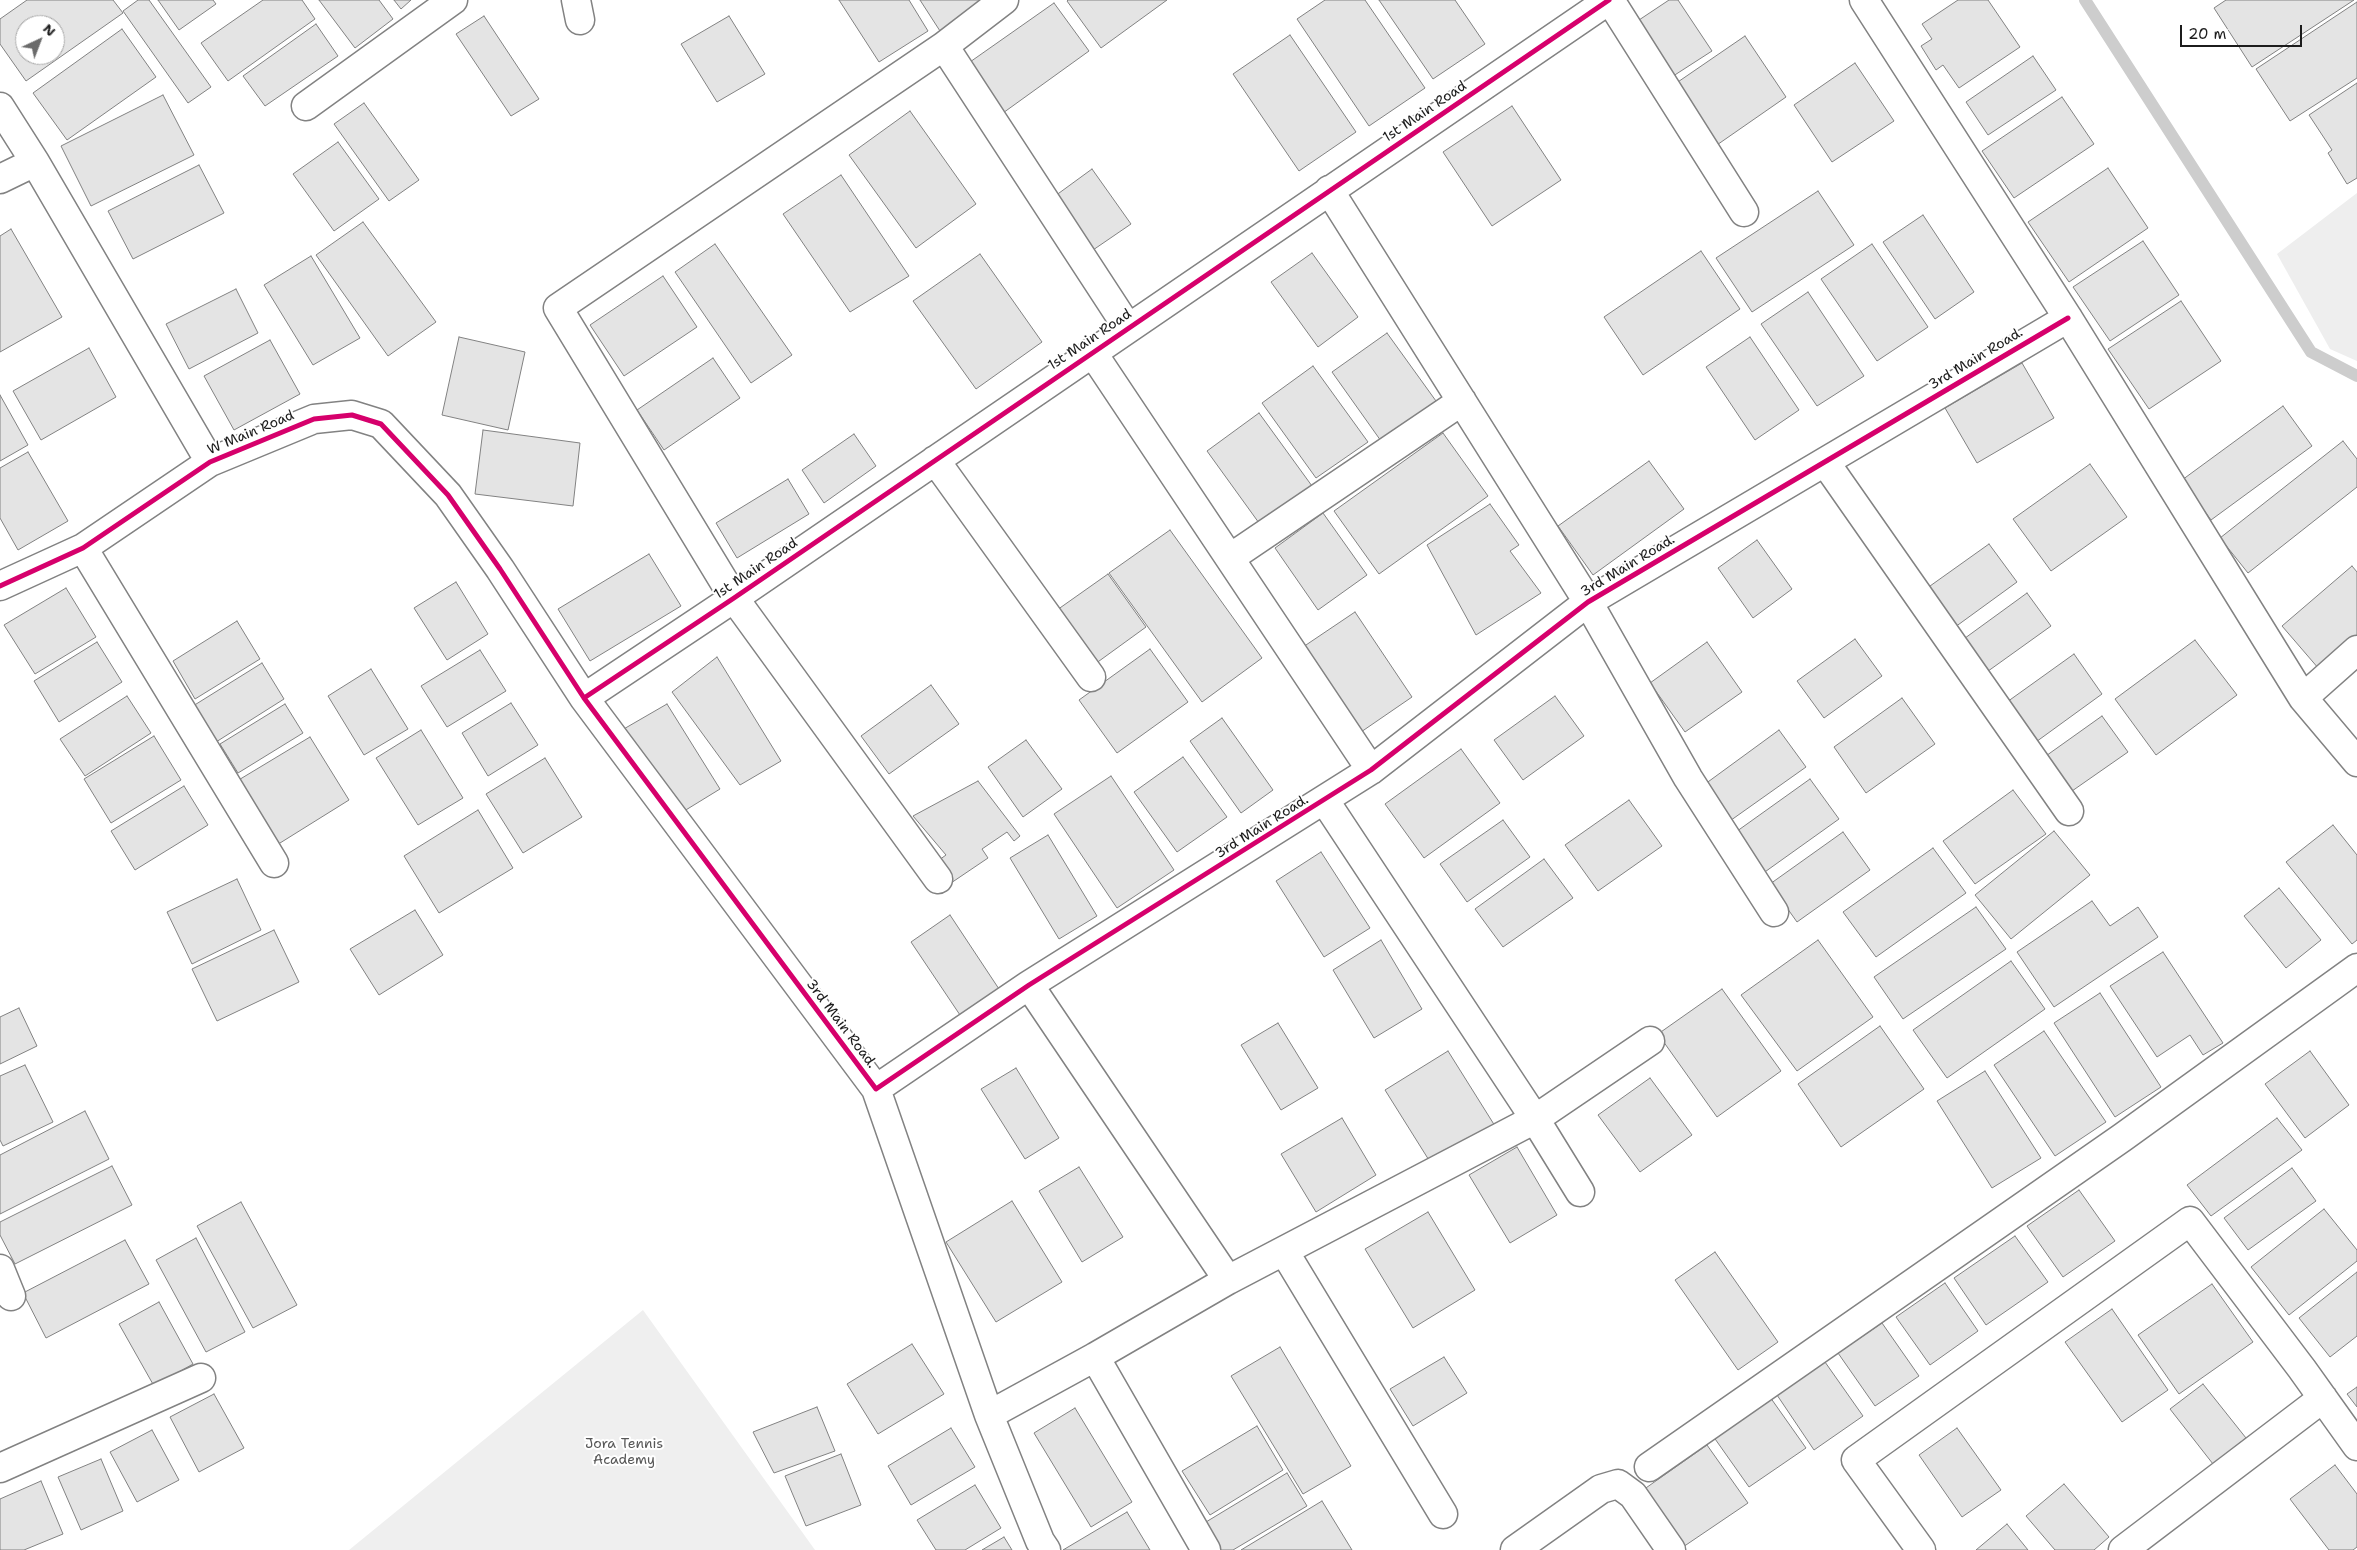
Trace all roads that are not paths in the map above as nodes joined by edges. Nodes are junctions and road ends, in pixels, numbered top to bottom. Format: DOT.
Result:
graph roads {
  1 [pos="452,0"];
  2 [pos="1004,0"];
  3 [pos="1609,0"];
  4 [pos="1864,0"];
  5 [pos="944,46"];
  6 [pos="306,106"];
  7 [pos="0,107"];
  8 [pos="35,162"];
  9 [pos="0,179"];
  10 [pos="1329,190"];
  11 [pos="1744,212"];
  12 [pos="2068,318"];
  13 [pos="1128,328"];
  14 [pos="1092,352"];
  15 [pos="1462,401"];
  16 [pos="935,460"];
  17 [pos="210,462"];
  18 [pos="1825,462"];
  19 [pos="83,548"];
  20 [pos="1230,558"];
  21 [pos="0,586"];
  22 [pos="734,598"];
  23 [pos="1588,602"];
  24 [pos="2357,650"];
  25 [pos="1091,677"];
  26 [pos="584,698"];
  27 [pos="2303,698"];
  28 [pos="2357,762"];
  29 [pos="1371,770"];
  30 [pos="1325,800"];
  31 [pos="2069,811"];
  32 [pos="274,863"];
  33 [pos="938,879"];
  34 [pos="1774,912"];
  35 [pos="2357,968"];
  36 [pos="1029,985"];
  37 [pos="1650,1041"];
  38 [pos="876,1089"];
  39 [pos="1535,1119"];
  40 [pos="1580,1192"];
  41 [pos="1284,1251"];
  42 [pos="0,1269"];
  43 [pos="1228,1280"];
  44 [pos="11,1296"];
  45 [pos="1095,1357"];
  46 [pos="201,1378"];
  47 [pos="2324,1398"];
  48 [pos="989,1414"];
  49 [pos="2357,1446"];
  50 [pos="1649,1467"];
  51 [pos="0,1468"];
  52 [pos="1442,1514"];
  53 [pos="1046,1550"];
  54 [pos="1206,1550"];
  55 [pos="1515,1550"];
  56 [pos="1671,1550"];
  57 [pos="1921,1550"];
  58 [pos="2123,1550"];
  1 -- 6 [label="street"];
  2 -- 5 [label="street"];
  3 -- 10 [label="street, 1st Main Road"];
  3 -- 11 [label="street"];
  4 -- 12 [label="street"];
  5 -- 13 [label="street"];
  5 -- 22 [label="street"];
  7 -- 8 [label="street"];
  8 -- 9 [label="street"];
  8 -- 17 [label="street"];
  10 -- 13 [label="street, 1st Main Road"];
  10 -- 15 [label="street"];
  12 -- 18 [label="street, 3rd Main Road."];
  12 -- 27 [label="street"];
  13 -- 14 [label="street, 1st Main Road"];
  14 -- 16 [label="street, 1st Main Road"];
  14 -- 20 [label="street"];
  15 -- 20 [label="street"];
  15 -- 23 [label="street"];
  16 -- 22 [label="street, 1st Main Road"];
  16 -- 25 [label="street"];
  17 -- 19 [label="street, W Main Road"];
  17 -- 26 [label="street, W Main Road"];
  18 -- 23 [label="street, 3rd Main Road."];
  18 -- 31 [label="street"];
  19 -- 21 [label="street, W Main Road"];
  19 -- 32 [label="street"];
  20 -- 29 [label="street"];
  22 -- 26 [label="street, 1st Main Road"];
  22 -- 33 [label="street"];
  23 -- 29 [label="street, 3rd Main Road."];
  23 -- 34 [label="street"];
  24 -- 27 [label="street"];
  26 -- 38 [label="street, 3rd Main Road."];
  27 -- 28 [label="street"];
  29 -- 30 [label="street, 3rd Main Road."];
  30 -- 36 [label="street, 3rd Main Road."];
  30 -- 39 [label="street"];
  35 -- 50 [label="street"];
  36 -- 38 [label="street, 3rd Main Road."];
  36 -- 43 [label="street"];
  37 -- 39 [label="street"];
  38 -- 48 [label="street"];
  39 -- 40 [label="street"];
  39 -- 41 [label="street"];
  41 -- 43 [label="street"];
  41 -- 52 [label="street"];
  42 -- 44 [label="street"];
  43 -- 45 [label="street"];
  45 -- 48 [label="street"];
  45 -- 54 [label="street"];
  46 -- 51 [label="street"];
  47 -- 49 [label="street"];
  47 -- 57 [label="street"];
  47 -- 58 [label="street"];
  48 -- 53 [label="street"];
  55 -- 56 [label="street"];
}
